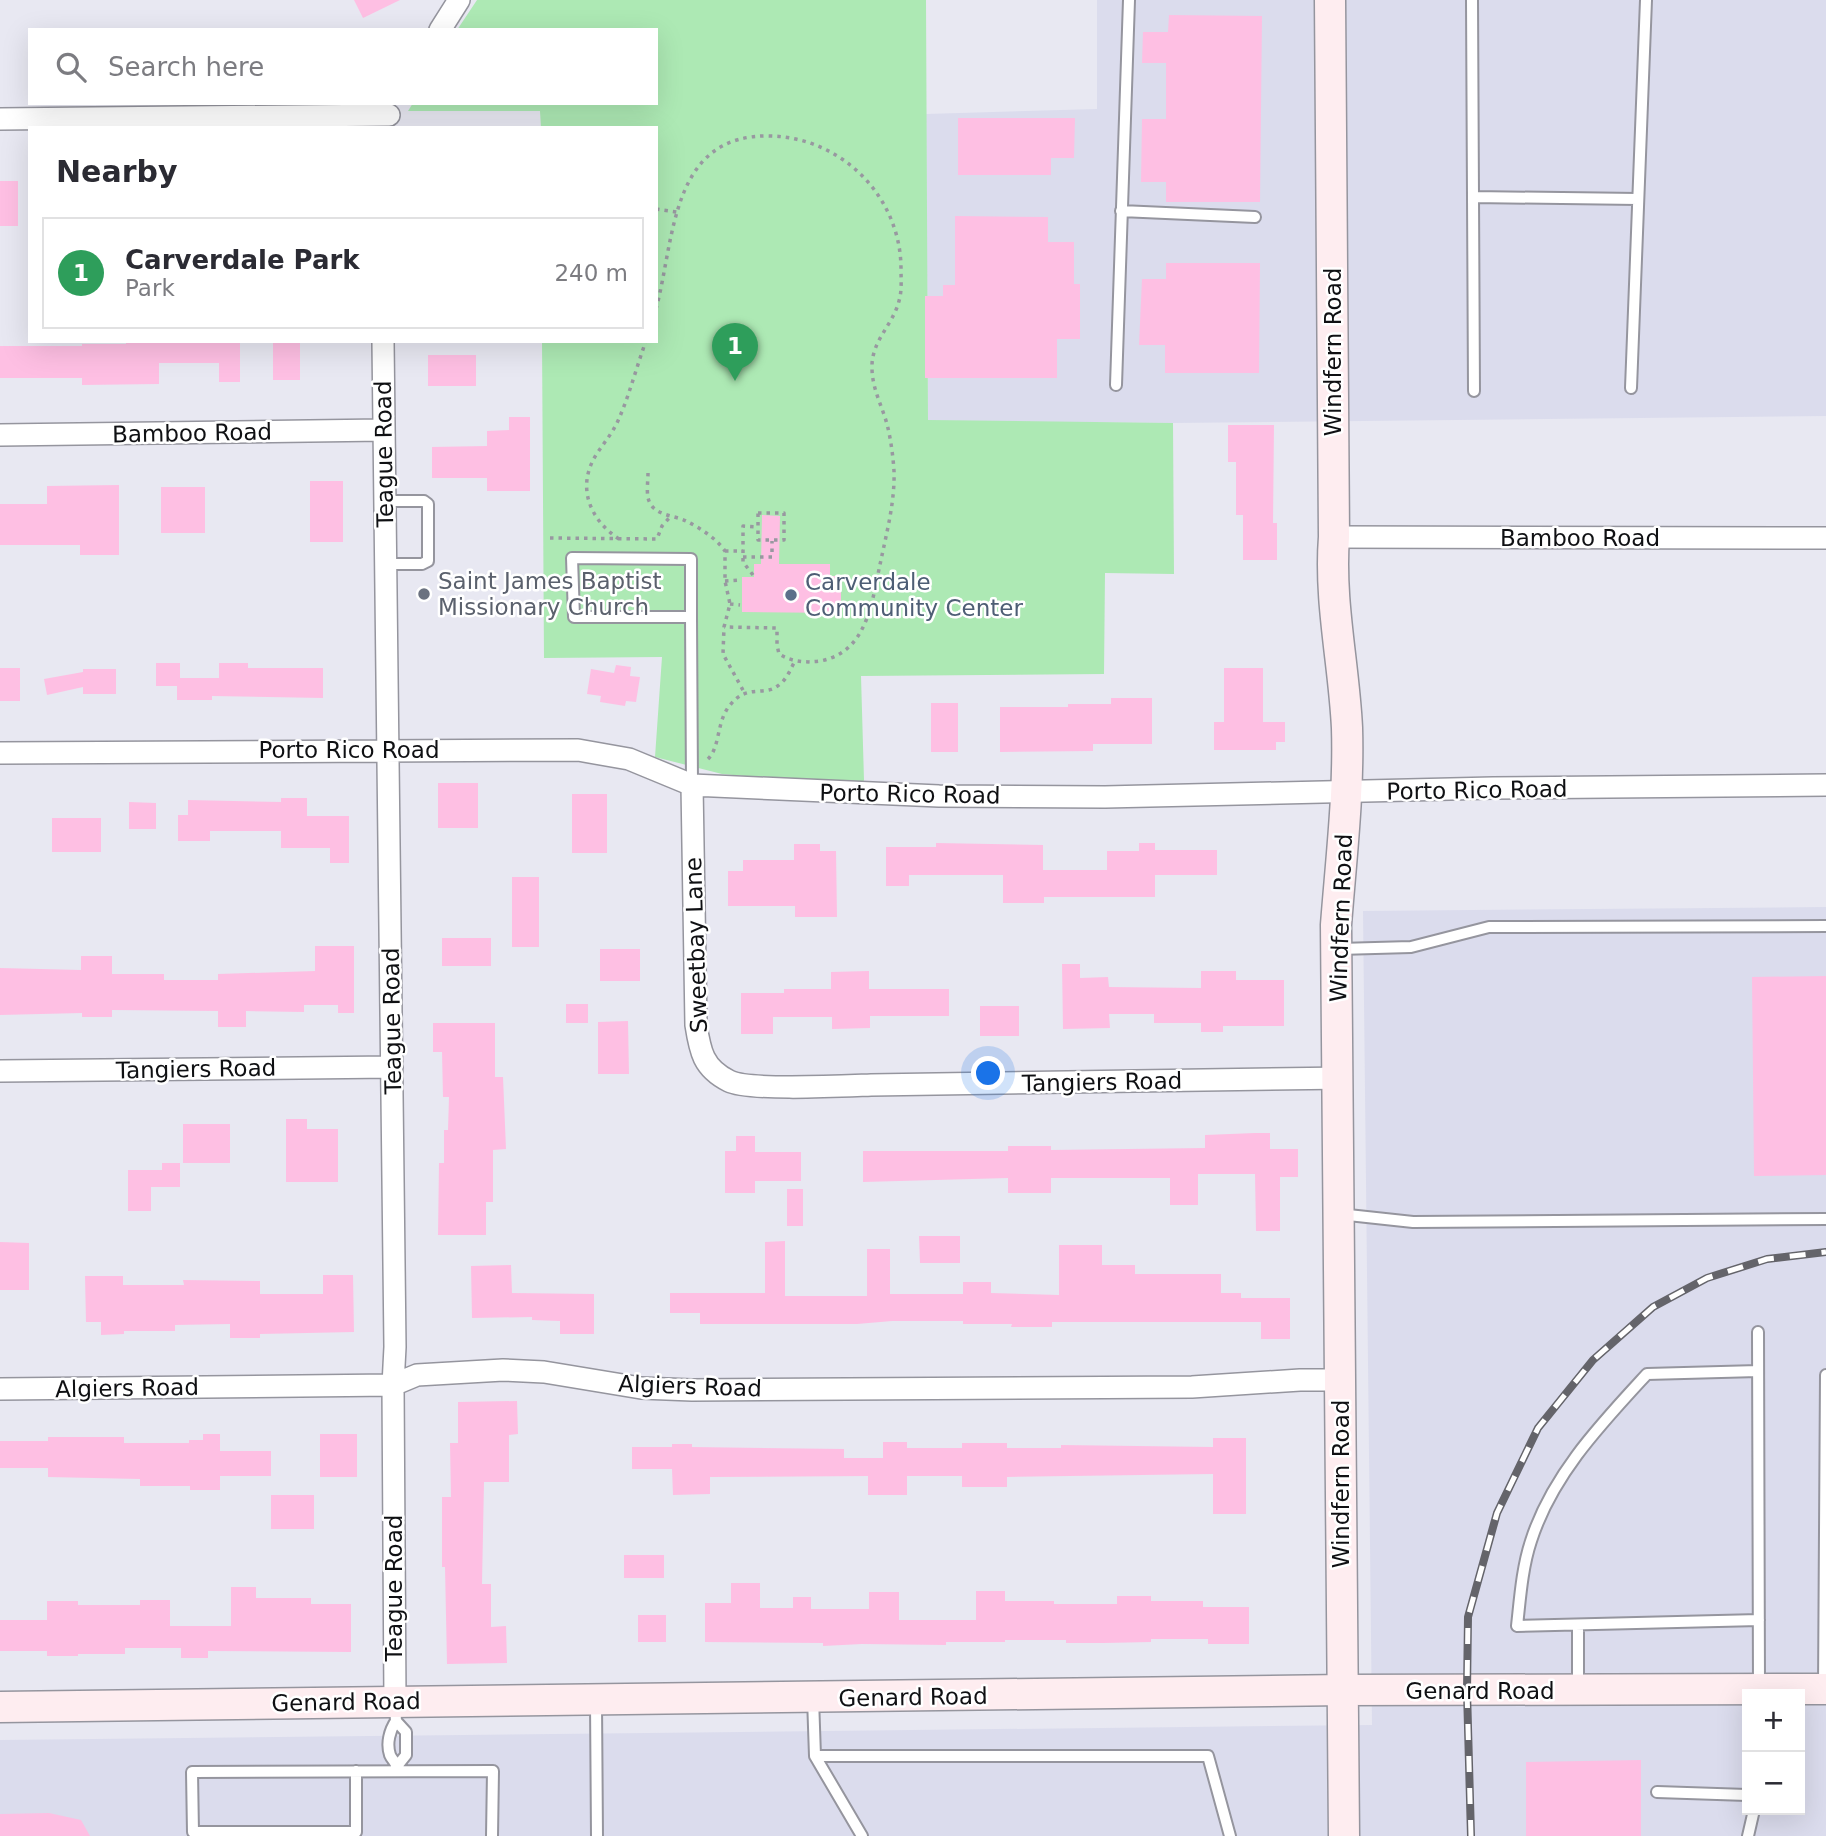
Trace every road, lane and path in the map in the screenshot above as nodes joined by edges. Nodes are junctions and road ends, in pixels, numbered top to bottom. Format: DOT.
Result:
graph roads {
  1 [pos="459,0"];
  2 [pos="1129,0"];
  3 [pos="1330,0"];
  4 [pos="1472,0"];
  5 [pos="1646,0"];
  6 [pos="441,28"];
  7 [pos="391,115"];
  8 [pos="0,119"];
  9 [pos="1473,197"];
  10 [pos="1638,199"];
  11 [pos="658,209"];
  12 [pos="1121,211"];
  13 [pos="677,212"];
  14 [pos="1255,217"];
  15 [pos="658,300"];
  16 [pos="383,343"];
  17 [pos="645,343"];
  18 [pos="1116,385"];
  19 [pos="1631,388"];
  20 [pos="1474,391"];
  21 [pos="383,430"];
  22 [pos="0,435"];
  23 [pos="648,473"];
  24 [pos="385,501"];
  25 [pos="670,517"];
  26 [pos="758,527"];
  27 [pos="1334,537"];
  28 [pos="550,538"];
  29 [pos="1826,538"];
  30 [pos="619,539"];
  31 [pos="772,541"];
  32 [pos="725,551"];
  33 [pos="743,551"];
  34 [pos="743,557"];
  35 [pos="386,565"];
  36 [pos="753,575"];
  37 [pos="740,580"];
  38 [pos="725,581"];
  39 [pos="730,604"];
  40 [pos="740,605"];
  41 [pos="691,617"];
  42 [pos="724,627"];
  43 [pos="795,661"];
  44 [pos="744,692"];
  45 [pos="389,750"];
  46 [pos="0,753"];
  47 [pos="710,757"];
  48 [pos="692,785"];
  49 [pos="1826,785"];
  50 [pos="1347,792"];
  51 [pos="1826,926"];
  52 [pos="1336,949"];
  53 [pos="392,1067"];
  54 [pos="0,1071"];
  55 [pos="1337,1078"];
  56 [pos="824,1085"];
  57 [pos="1339,1214"];
  58 [pos="1826,1219"];
  59 [pos="1758,1332"];
  60 [pos="1758,1371"];
  61 [pos="1826,1375"];
  62 [pos="1341,1380"];
  63 [pos="393,1385"];
  64 [pos="0,1389"];
  65 [pos="1759,1620"];
  66 [pos="1578,1625"];
  67 [pos="1825,1631"];
  68 [pos="1764,1689"];
  69 [pos="1825,1689"];
  70 [pos="1343,1690"];
  71 [pos="1805,1690"];
  72 [pos="1578,1691"];
  73 [pos="1742,1691"];
  74 [pos="813,1698"];
  75 [pos="596,1700"];
  76 [pos="0,1707"];
  77 [pos="395,1711"];
  78 [pos="815,1756"];
  79 [pos="398,1768"];
  80 [pos="356,1771"];
  81 [pos="1657,1792"];
  82 [pos="1742,1795"];
  83 [pos="1753,1815"];
  84 [pos="492,1836"];
  85 [pos="597,1836"];
  86 [pos="862,1836"];
  87 [pos="1230,1836"];
  88 [pos="1344,1836"];
  89 [pos="1748,1836"];
  1 -- 6 [label="street"];
  2 -- 12 [label="lane"];
  3 -- 27 [label="street, Windfern Road"];
  4 -- 9 [label="lane"];
  5 -- 10 [label="lane"];
  7 -- 8 [label="street"];
  9 -- 10 [label="lane"];
  9 -- 20 [label="lane"];
  10 -- 19 [label="lane"];
  11 -- 13 [label="path"];
  12 -- 14 [label="lane"];
  12 -- 18 [label="lane"];
  13 -- 15 [label="path"];
  13 -- 43 [label="path"];
  16 -- 21 [label="street, Teague Road"];
  17 -- 30 [label="path"];
  21 -- 22 [label="street, Bamboo Road"];
  21 -- 24 [label="street, Teague Road"];
  23 -- 25 [label="path"];
  24 -- 35 [label="street, Teague Road"];
  24 -- 35 [label="lane"];
  25 -- 30 [label="path"];
  25 -- 32 [label="path"];
  26 -- 31 [label="path"];
  26 -- 31 [label="path"];
  26 -- 33 [label="path"];
  27 -- 29 [label="street, Bamboo Road"];
  27 -- 50 [label="street, Windfern Road"];
  28 -- 30 [label="path"];
  31 -- 34 [label="path"];
  32 -- 33 [label="path"];
  32 -- 38 [label="path"];
  33 -- 34 [label="path"];
  34 -- 36 [label="path"];
  35 -- 45 [label="street, Teague Road"];
  37 -- 38 [label="path"];
  38 -- 39 [label="path"];
  39 -- 40 [label="path"];
  39 -- 42 [label="path"];
  41 -- 41 [label="lane"];
  41 -- 48 [label="lane"];
  42 -- 43 [label="path"];
  42 -- 44 [label="path"];
  43 -- 44 [label="path"];
  44 -- 47 [label="path"];
  45 -- 46 [label="street, Porto Rico Road"];
  45 -- 48 [label="street, Porto Rico Road"];
  45 -- 53 [label="street, Teague Road"];
  48 -- 50 [label="street, Porto Rico Road"];
  48 -- 56 [label="street, Sweetbay Lane"];
  49 -- 50 [label="street, Porto Rico Road"];
  50 -- 52 [label="street, Windfern Road"];
  51 -- 52 [label="lane"];
  52 -- 55 [label="street, Windfern Road"];
  53 -- 54 [label="street, Tangiers Road"];
  53 -- 63 [label="street, Teague Road"];
  55 -- 56 [label="street, Tangiers Road"];
  55 -- 57 [label="street, Windfern Road"];
  57 -- 58 [label="lane"];
  57 -- 62 [label="street, Windfern Road"];
  59 -- 60 [label="lane"];
  60 -- 65 [label="lane"];
  60 -- 66 [label="lane"];
  61 -- 67 [label="lane"];
  62 -- 63 [label="street, Algiers Road"];
  62 -- 70 [label="street, Windfern Road"];
  63 -- 64 [label="street, Algiers Road"];
  63 -- 77 [label="street, Teague Road"];
  65 -- 66 [label="lane"];
  65 -- 68 [label="lane"];
  66 -- 72 [label="lane"];
  67 -- 69 [label="lane"];
  69 -- 71 [label="street, Genard Road"];
  70 -- 72 [label="street, Genard Road"];
  70 -- 74 [label="street, Genard Road"];
  70 -- 88 [label="street, Windfern Road"];
  72 -- 73 [label="street, Genard Road"];
  74 -- 75 [label="street, Genard Road"];
  74 -- 78 [label="lane"];
  75 -- 77 [label="street, Genard Road"];
  75 -- 85 [label="lane"];
  76 -- 77 [label="street, Genard Road"];
  77 -- 79 [label="lane"];
  77 -- 79 [label="lane"];
  78 -- 86 [label="lane"];
  78 -- 87 [label="lane"];
  79 -- 80 [label="lane"];
  79 -- 84 [label="lane"];
  80 -- 80 [label="lane"];
  81 -- 82 [label="lane"];
  83 -- 89 [label="lane"];
}
